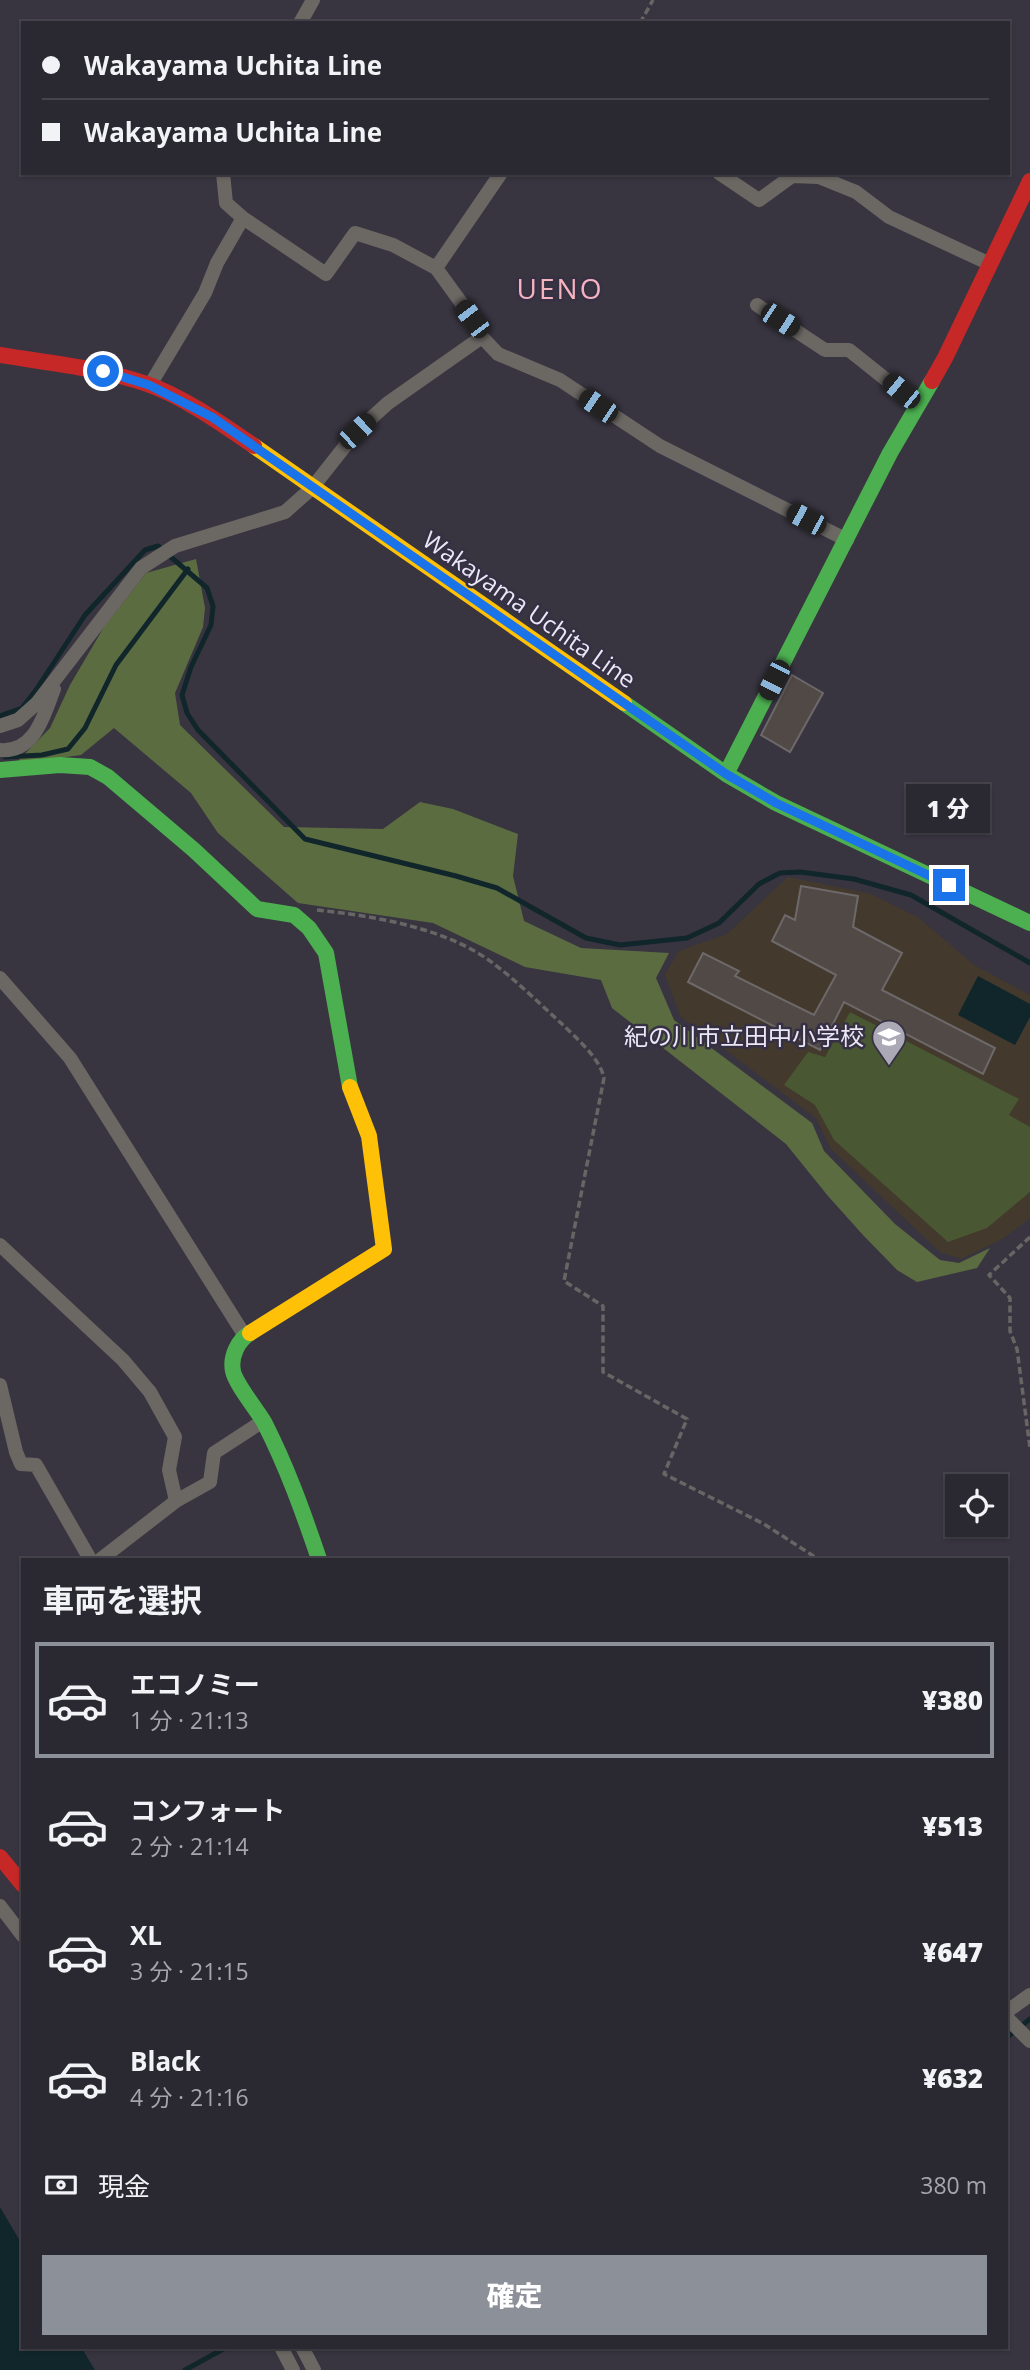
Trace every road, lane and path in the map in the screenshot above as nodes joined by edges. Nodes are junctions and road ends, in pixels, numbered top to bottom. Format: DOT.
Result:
graph roads {
  1 [pos="313,0"];
  2 [pos="653,0"];
  3 [pos="301,21"];
  4 [pos="641,21"];
  5 [pos="223,175"];
  6 [pos="500,175"];
  7 [pos="722,175"];
  8 [pos="1030,181"];
  9 [pos="243,218"];
  10 [pos="990,264"];
  11 [pos="436,268"];
  12 [pos="757,305"];
  13 [pos="482,337"];
  14 [pos="0,355"];
  15 [pos="149,385"];
  16 [pos="918,405"];
  17 [pos="312,488"];
  18 [pos="847,540"];
  19 [pos="57,679"];
  20 [pos="0,726"];
  21 [pos="0,750"];
  22 [pos="0,770"];
  23 [pos="726,774"];
  24 [pos="294,915"];
  25 [pos="1030,923"];
  26 [pos="0,978"];
  27 [pos="1030,1237"];
  28 [pos="0,1245"];
  29 [pos="245,1336"];
  30 [pos="0,1385"];
  31 [pos="263,1421"];
  32 [pos="1030,1448"];
  33 [pos="176,1501"];
  34 [pos="89,1558"];
  35 [pos="102,1558"];
  36 [pos="319,1558"];
  37 [pos="816,1558"];
  38 [pos="0,1857"];
  39 [pos="21,1883"];
  40 [pos="0,1906"];
  41 [pos="21,1933"];
  42 [pos="1030,1995"];
  43 [pos="1008,2015"];
  44 [pos="1008,2017"];
  45 [pos="1029,2040"];
  46 [pos="282,2349"];
  47 [pos="303,2349"];
  48 [pos="293,2370"];
  49 [pos="314,2370"];
  1 -- 3 [label="street"];
  2 -- 4 [label="path"];
  5 -- 9 [label="street"];
  6 -- 11 [label="street"];
  7 -- 10 [label="street"];
  8 -- 10 [label="street"];
  9 -- 11 [label="street"];
  9 -- 15 [label="street"];
  10 -- 16 [label="street"];
  11 -- 13 [label="street"];
  12 -- 16 [label="street"];
  13 -- 17 [label="street"];
  13 -- 18 [label="street"];
  14 -- 15 [label="street, Wakayama Uchita Line"];
  15 -- 17 [label="street, Wakayama Uchita Line"];
  16 -- 18 [label="street"];
  17 -- 19 [label="street"];
  17 -- 23 [label="street, Wakayama Uchita Line"];
  18 -- 23 [label="street"];
  19 -- 20 [label="street"];
  19 -- 21 [label="street"];
  22 -- 24 [label="street"];
  23 -- 25 [label="street, Wakayama Uchita Line"];
  24 -- 29 [label="street"];
  24 -- 37 [label="path"];
  26 -- 29 [label="street"];
  27 -- 32 [label="path"];
  28 -- 33 [label="street"];
  29 -- 31 [label="street"];
  30 -- 34 [label="street"];
  31 -- 33 [label="street"];
  31 -- 36 [label="street"];
  33 -- 35 [label="street"];
  38 -- 39 [label="street"];
  40 -- 41 [label="street"];
  42 -- 43 [label="street"];
  44 -- 45 [label="street"];
  46 -- 48 [label="street"];
  47 -- 49 [label="street"];
}
